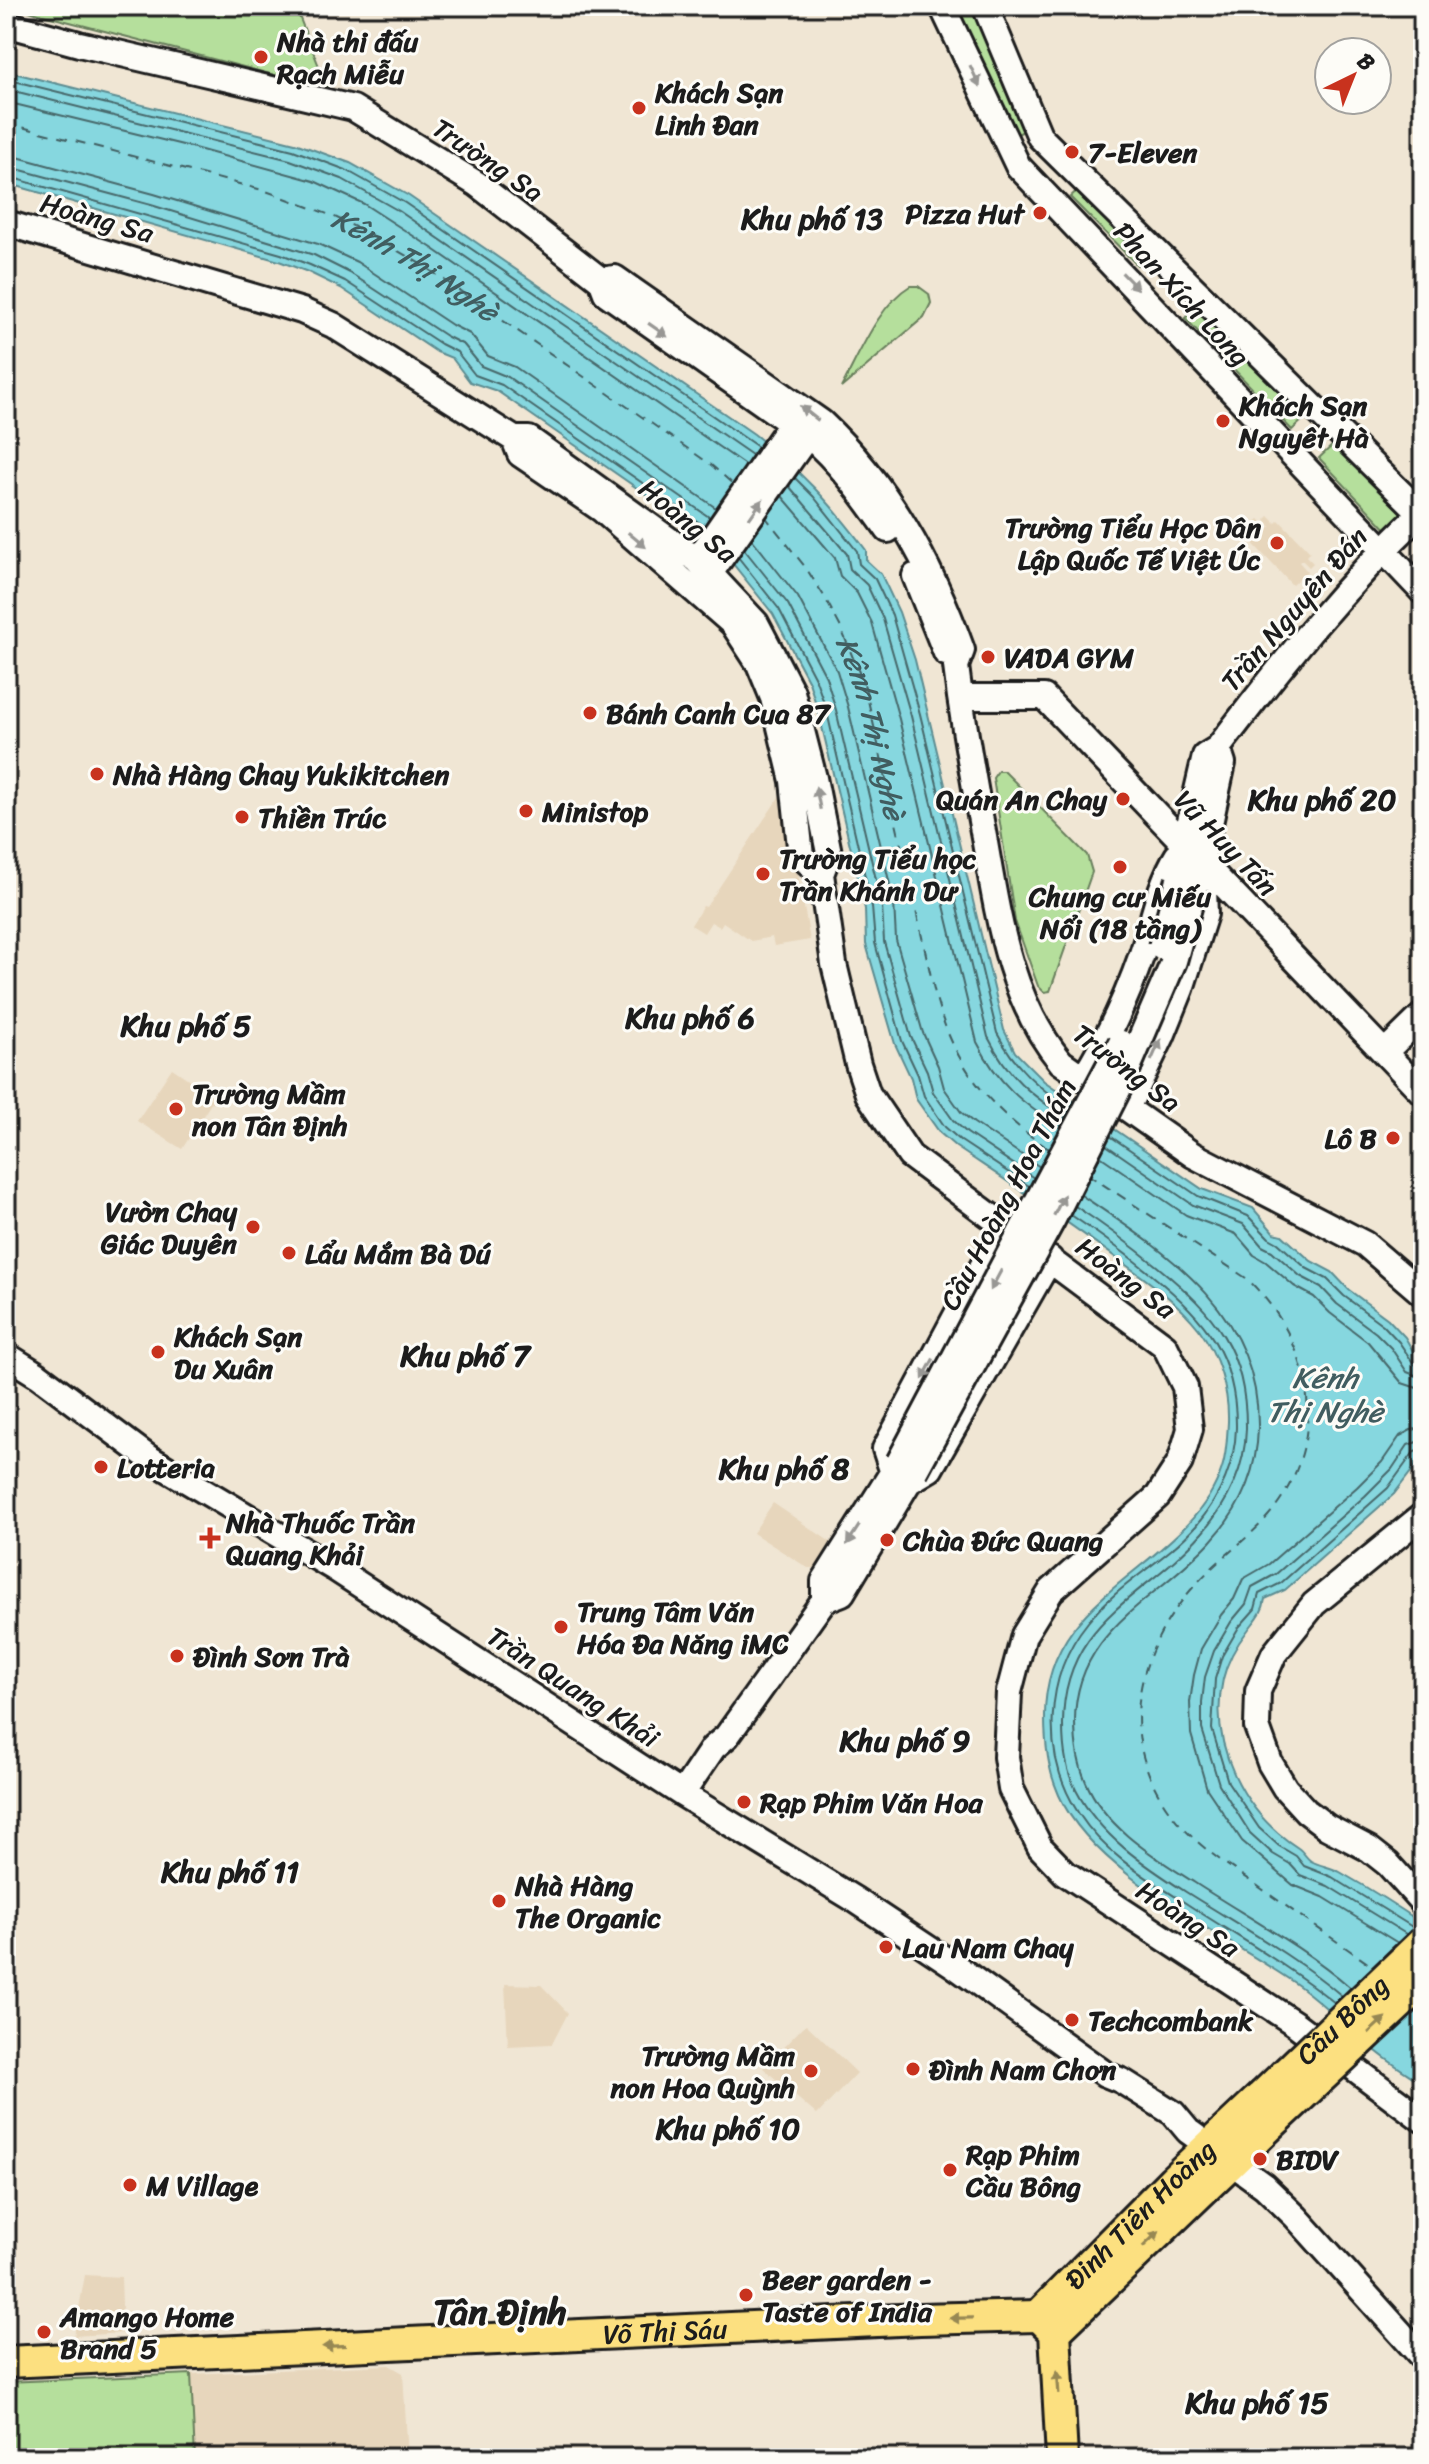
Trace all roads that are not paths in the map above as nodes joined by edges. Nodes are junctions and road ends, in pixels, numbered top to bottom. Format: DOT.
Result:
graph roads {
  1 [pos="942,6"];
  2 [pos="985,6"];
  3 [pos="6,24"];
  4 [pos="6,223"];
  5 [pos="601,280"];
  6 [pos="799,430"];
  7 [pos="514,439"];
  8 [pos="1422,514"];
  9 [pos="1382,550"];
  10 [pos="704,566"];
  11 [pos="1423,592"];
  12 [pos="956,666"];
  13 [pos="960,697"];
  14 [pos="1218,748"];
  15 [pos="1185,843"];
  16 [pos="1202,860"];
  17 [pos="821,874"];
  18 [pos="1187,883"];
  19 [pos="1423,1015"];
  20 [pos="1385,1052"];
  21 [pos="1083,1078"];
  22 [pos="1423,1093"];
  23 [pos="1127,1108"];
  24 [pos="1004,1226"];
  25 [pos="1050,1259"];
  26 [pos="1423,1294"];
  27 [pos="6,1355"];
  28 [pos="904,1472"];
  29 [pos="1423,1515"];
  30 [pos="687,1796"];
  31 [pos="1423,1903"];
  32 [pos="1423,1942"];
  33 [pos="1423,1982"];
  34 [pos="1270,2107"];
  35 [pos="1423,2120"];
  36 [pos="1210,2146"];
  37 [pos="1047,2324"];
  38 [pos="1423,2358"];
  39 [pos="6,2362"];
  40 [pos="1062,2458"];
  1 -- 9 [label="street, Phan Xích Long, one-way"];
  2 -- 8 [label="street, Phan Xích Long"];
  3 -- 5 [label="street, Trường Sa"];
  4 -- 7 [label="street, Hoàng Sa"];
  5 -- 6 [label="street, Trường Sa, one-way"];
  12 -- 5 [label="street, Trường Sa, one-way"];
  6 -- 10 [label="street"];
  6 -- 12 [label="street, Trường Sa"];
  7 -- 10 [label="street, Hoàng Sa"];
  7 -- 17 [label="street, Hoàng Sa, one-way"];
  8 -- 9 [label="street, Trần Nguyên Đán"];
  9 -- 11 [label="street, Phan Xích Long"];
  9 -- 14 [label="street, Trần Nguyên Đán"];
  17 -- 10 [label="street, Hoàng Sa, one-way"];
  12 -- 13 [label="street, Trường Sa"];
  13 -- 15 [label="street, Vũ Huy Tấn"];
  13 -- 21 [label="street, Trường Sa"];
  14 -- 15 [label="street, Trần Nguyên Đán"];
  14 -- 16 [label="street"];
  15 -- 16 [label="street, Vũ Huy Tấn"];
  15 -- 18 [label="street, Cầu Hoàng Hoa Thám"];
  15 -- 21 [label="street"];
  16 -- 18 [label="street, Cầu Hoàng Hoa Thám"];
  16 -- 20 [label="street, Vũ Huy Tấn"];
  23 -- 16 [label="street, one-way"];
  17 -- 24 [label="street, Hoàng Sa"];
  18 -- 28 [label="street, Cầu Hoàng Hoa Thám, bridge"];
  19 -- 20 [label="street"];
  20 -- 22 [label="street, Vũ Huy Tấn"];
  21 -- 23 [label="street, Trường Sa"];
  23 -- 26 [label="street, Trường Sa"];
  24 -- 25 [label="street, Hoàng Sa"];
  24 -- 28 [label="street, one-way"];
  25 -- 28 [label="street"];
  25 -- 35 [label="street, Hoàng Sa"];
  27 -- 30 [label="street, Trần Quang Khải"];
  28 -- 30 [label="street"];
  29 -- 31 [label="street"];
  30 -- 36 [label="street, Trần Quang Khải"];
  32 -- 34 [label="main road, Cầu Bông, bridge"];
  34 -- 33 [label="main road, Cầu Bông, one-way, bridge"];
  34 -- 36 [label="main road, Đinh Tiên Hoàng"];
  36 -- 37 [label="main road, Đinh Tiên Hoàng"];
  36 -- 38 [label="street, Trần Quang Khải"];
  37 -- 39 [label="main road, Võ Thị Sáu, one-way"];
  40 -- 37 [label="main road, one-way"];
}
